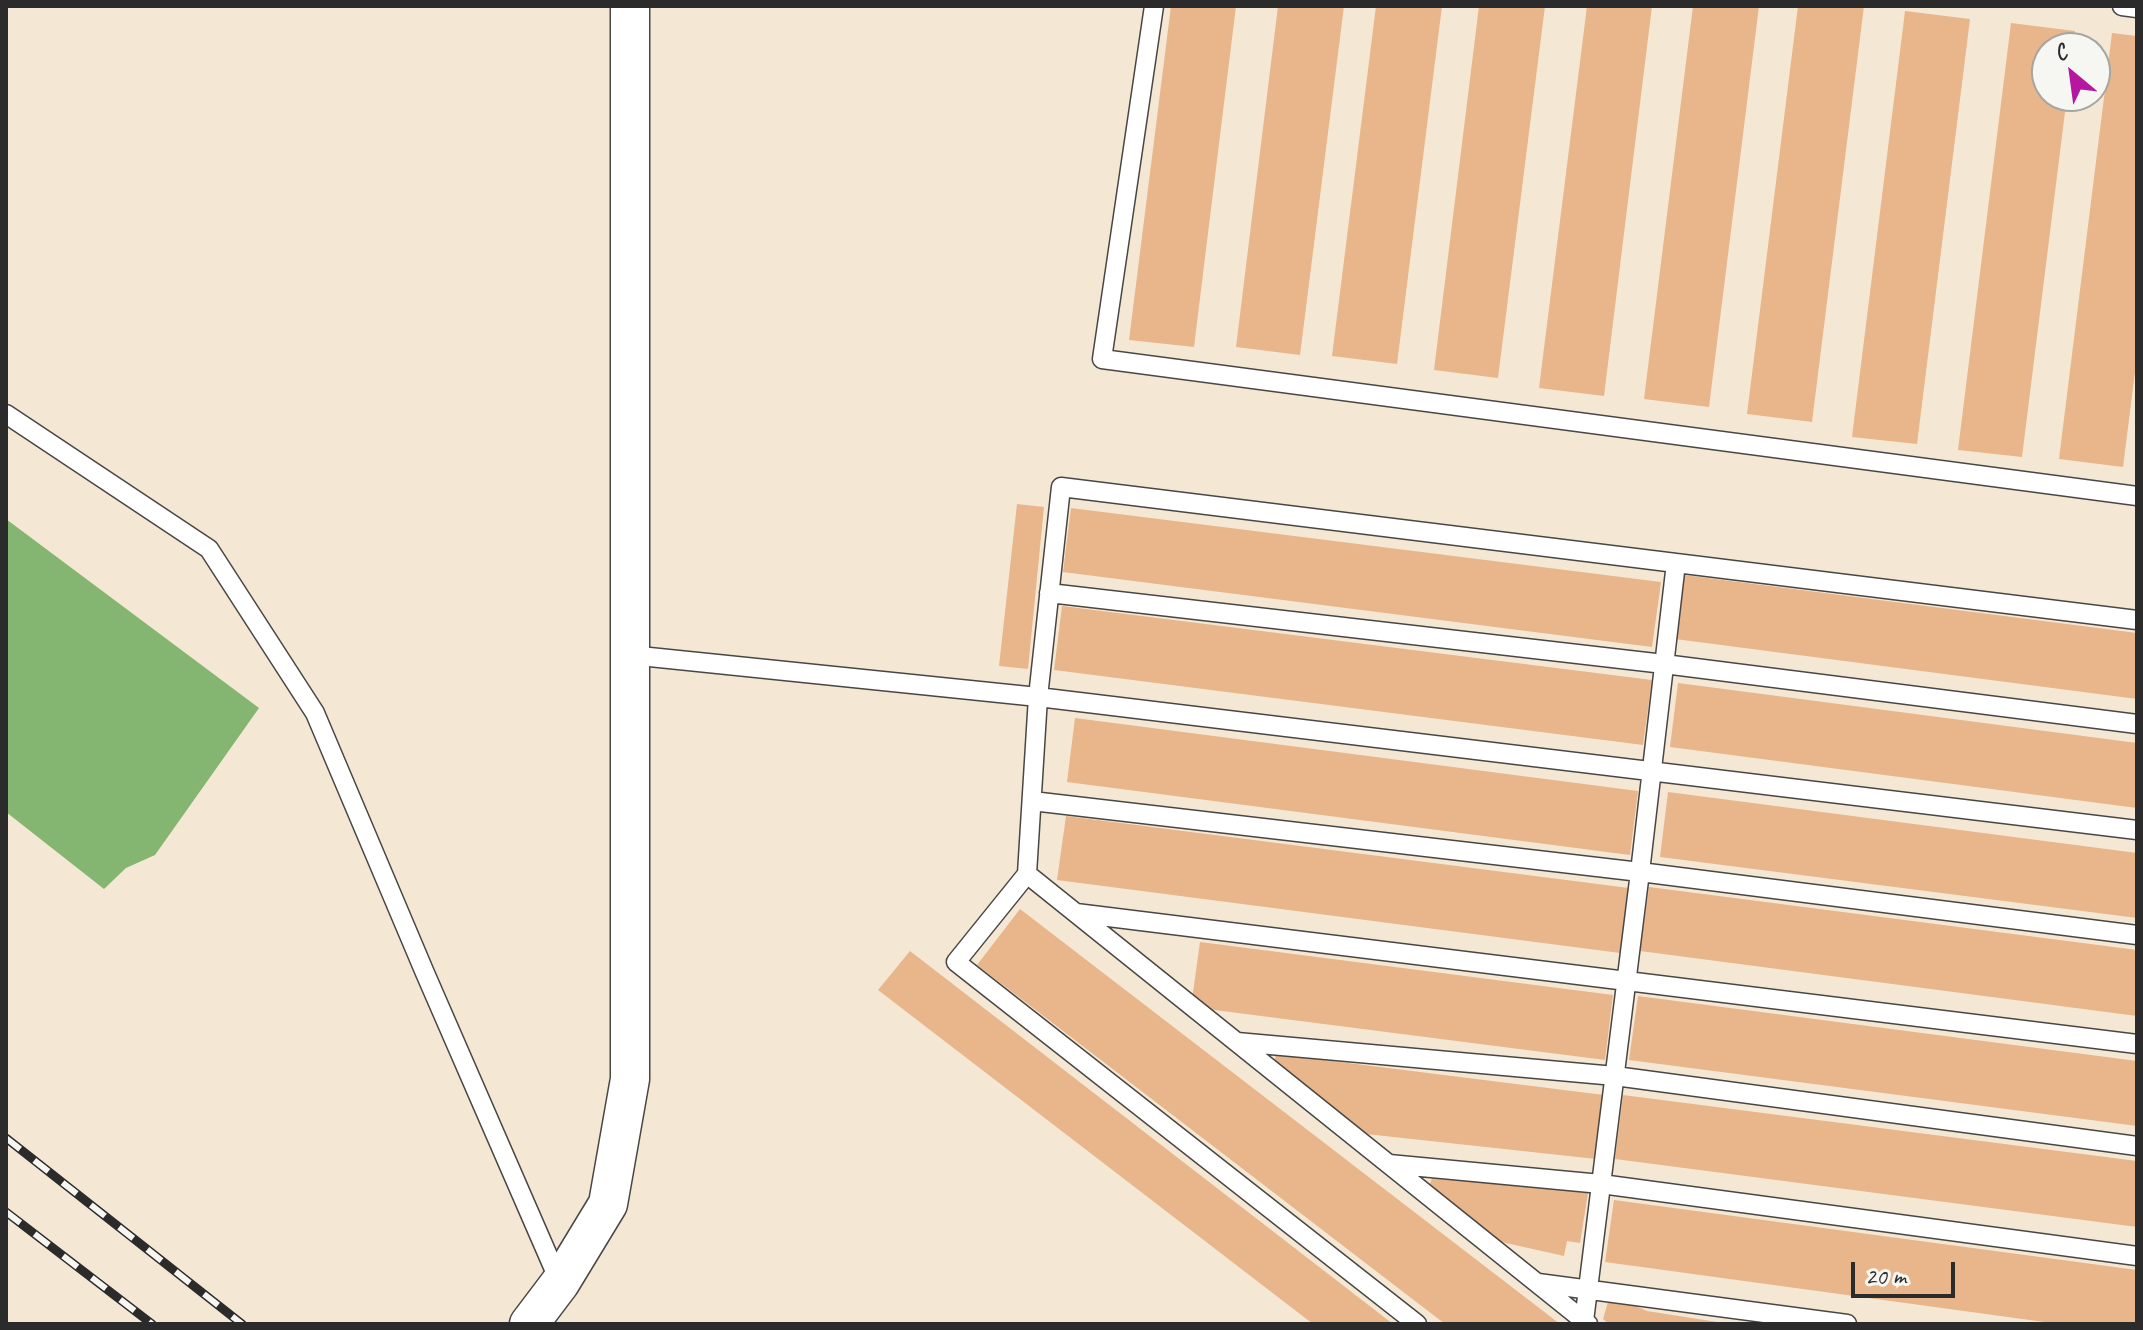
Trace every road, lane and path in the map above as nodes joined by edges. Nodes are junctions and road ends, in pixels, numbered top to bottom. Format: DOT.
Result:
graph roads {
  1 [pos="630,6"];
  2 [pos="1154,6"];
  3 [pos="2122,6"];
  4 [pos="2137,8"];
  5 [pos="6,414"];
  6 [pos="2137,496"];
  7 [pos="1676,563"];
  8 [pos="1049,593"];
  9 [pos="2137,620"];
  10 [pos="630,655"];
  11 [pos="1664,664"];
  12 [pos="1038,697"];
  13 [pos="2137,724"];
  14 [pos="1652,771"];
  15 [pos="1032,801"];
  16 [pos="2137,830"];
  17 [pos="1640,872"];
  18 [pos="1027,874"];
  19 [pos="1076,913"];
  20 [pos="2137,935"];
  21 [pos="1626,982"];
  22 [pos="1237,1042"];
  23 [pos="2137,1044"];
  24 [pos="1615,1076"];
  25 [pos="2137,1146"];
  26 [pos="1389,1164"];
  27 [pos="1601,1184"];
  28 [pos="2137,1256"];
  29 [pos="560,1283"];
  30 [pos="1538,1283"];
  31 [pos="1588,1289"];
  32 [pos="1585,1323"];
  33 [pos="529,1324"];
  34 [pos="1417,1324"];
  35 [pos="1847,1324"];
  1 -- 10 [label="street"];
  2 -- 6 [label="lane"];
  3 -- 4 [label="lane"];
  5 -- 29 [label="lane"];
  7 -- 8 [label="lane"];
  7 -- 9 [label="lane"];
  7 -- 11 [label="lane"];
  8 -- 11 [label="lane"];
  8 -- 12 [label="lane"];
  10 -- 12 [label="lane"];
  10 -- 29 [label="street"];
  11 -- 13 [label="lane"];
  11 -- 14 [label="lane"];
  12 -- 14 [label="lane"];
  12 -- 15 [label="lane"];
  14 -- 16 [label="lane"];
  14 -- 17 [label="lane"];
  15 -- 17 [label="lane"];
  15 -- 18 [label="lane"];
  17 -- 20 [label="lane"];
  17 -- 21 [label="lane"];
  18 -- 19 [label="lane"];
  18 -- 34 [label="lane"];
  19 -- 21 [label="lane"];
  19 -- 22 [label="lane"];
  21 -- 23 [label="lane"];
  21 -- 24 [label="lane"];
  22 -- 24 [label="lane"];
  22 -- 26 [label="lane"];
  24 -- 25 [label="lane"];
  24 -- 27 [label="lane"];
  26 -- 27 [label="lane"];
  26 -- 30 [label="lane"];
  27 -- 28 [label="lane"];
  27 -- 31 [label="lane"];
  29 -- 33 [label="street"];
  30 -- 31 [label="lane"];
  30 -- 32 [label="lane"];
  31 -- 32 [label="lane"];
  31 -- 35 [label="lane"];
}
